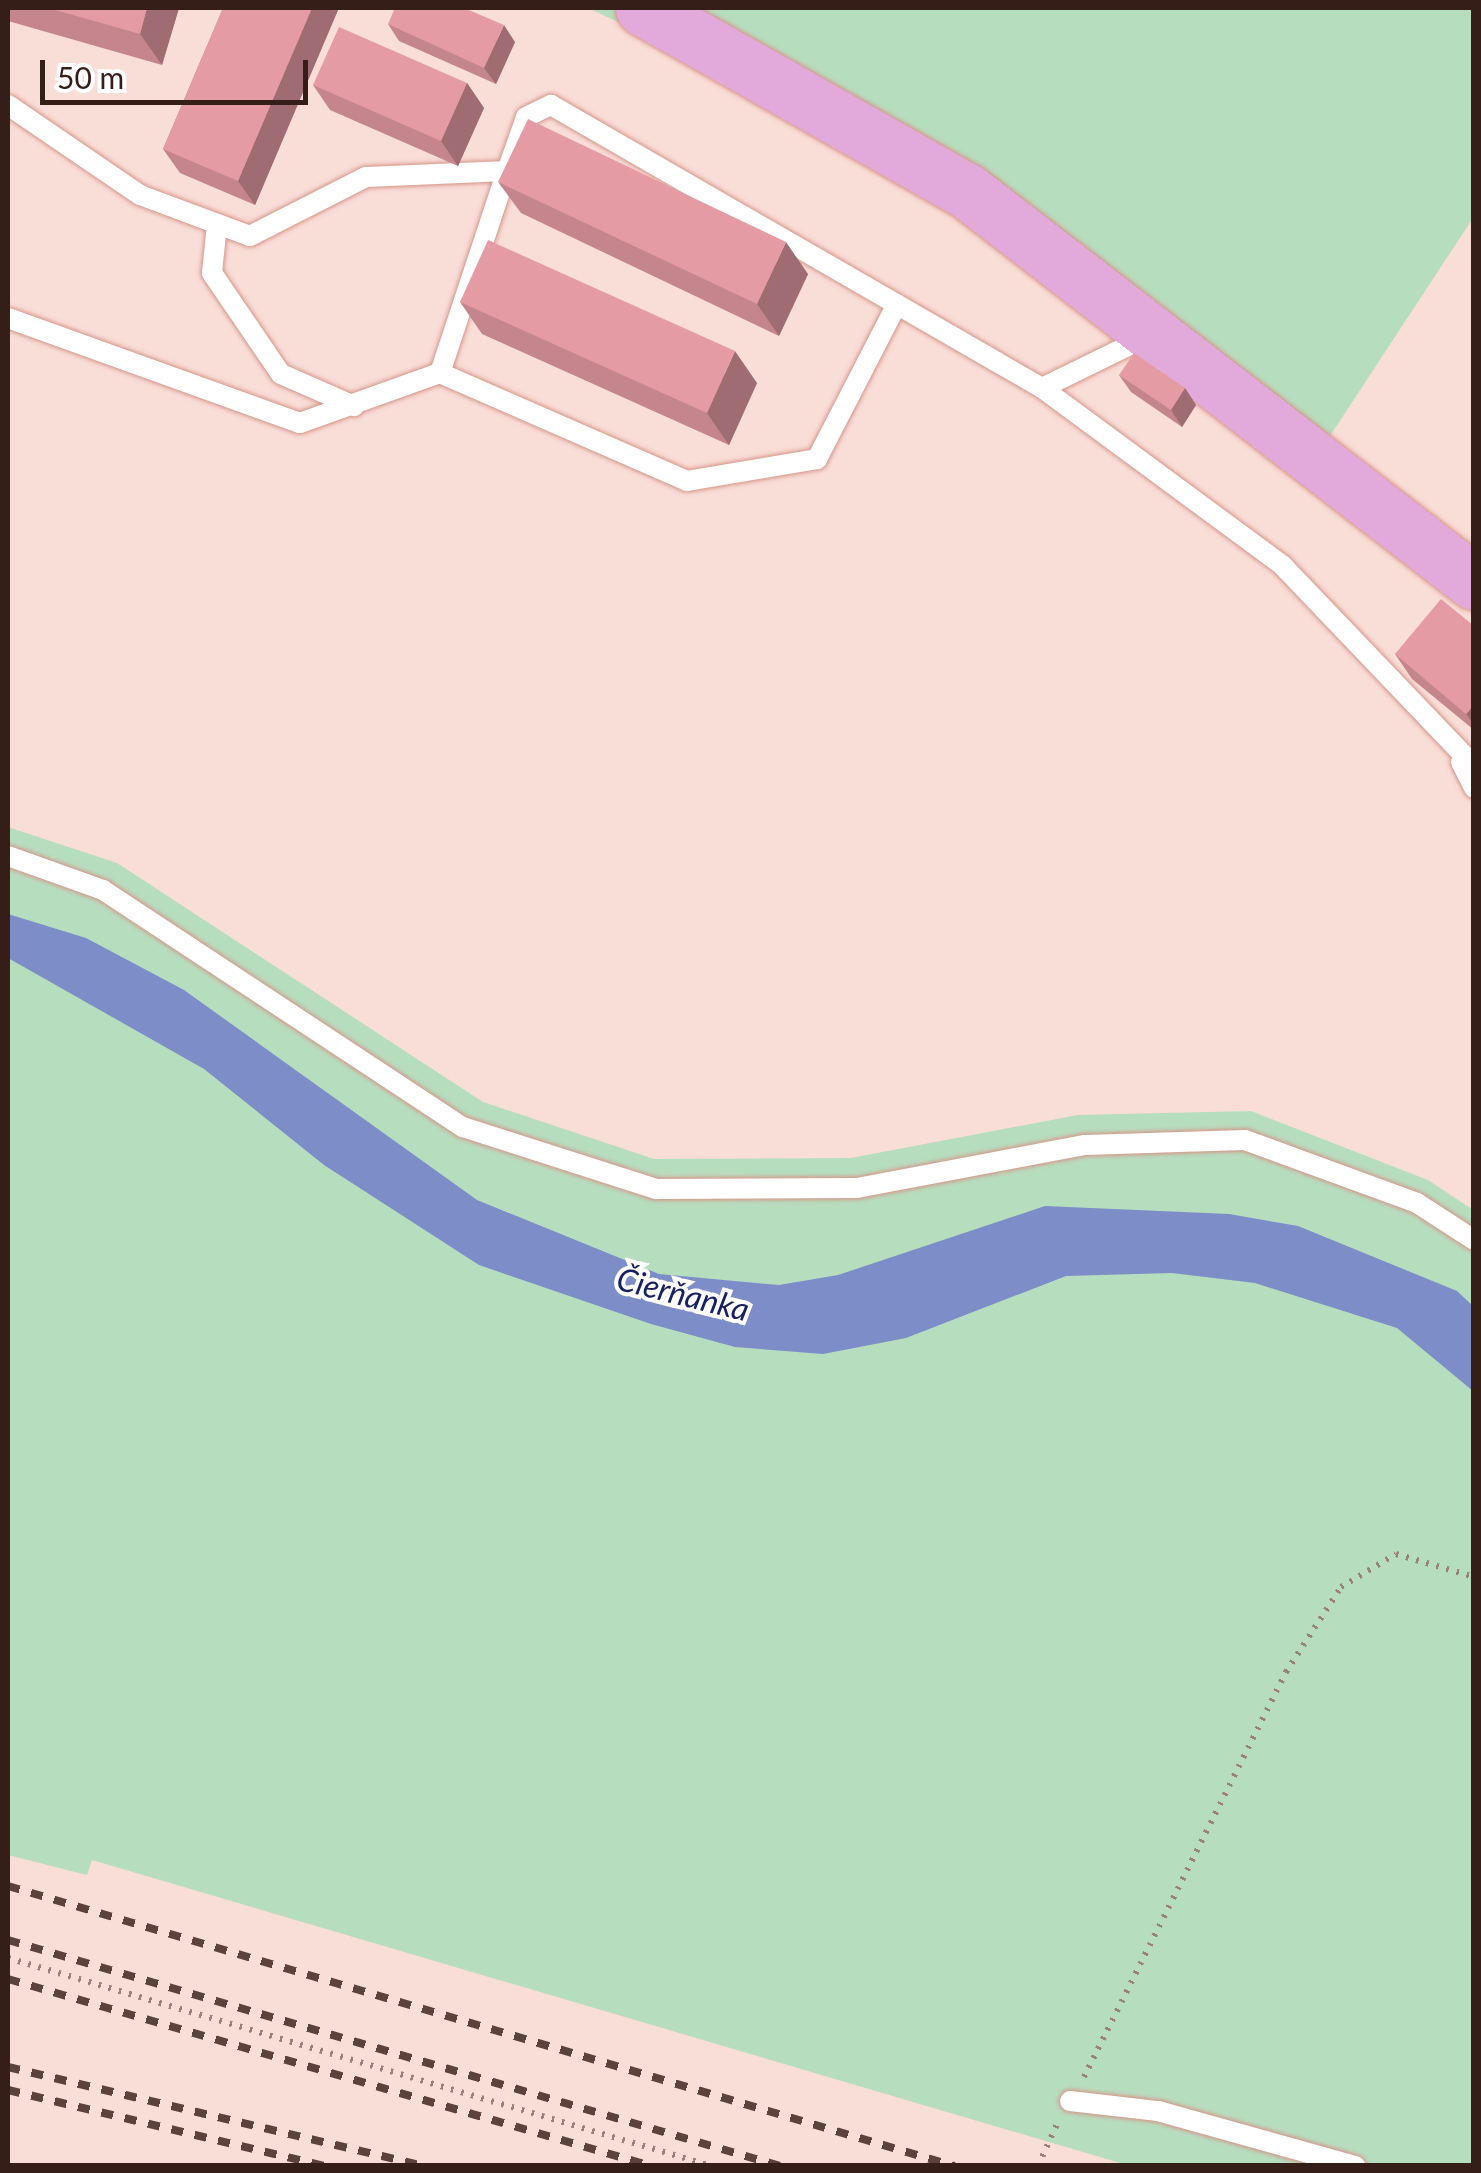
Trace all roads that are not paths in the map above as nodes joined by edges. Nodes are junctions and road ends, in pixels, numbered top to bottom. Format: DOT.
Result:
graph roads {
  1 [pos="643,8"];
  2 [pos="8,106"];
  3 [pos="507,171"];
  4 [pos="217,224"];
  5 [pos="897,304"];
  6 [pos="8,318"];
  7 [pos="1153,335"];
  8 [pos="440,373"];
  9 [pos="1042,388"];
  10 [pos="354,406"];
  11 [pos="1474,582"];
  12 [pos="1467,764"];
  13 [pos="1474,788"];
  14 [pos="8,856"];
  15 [pos="1474,1240"];
  16 [pos="1070,2102"];
  17 [pos="1354,2166"];
  1 -- 7 [label="main road"];
  2 -- 4 [label="lane"];
  3 -- 4 [label="lane"];
  3 -- 5 [label="lane"];
  3 -- 8 [label="lane"];
  4 -- 10 [label="lane"];
  5 -- 8 [label="lane"];
  5 -- 9 [label="lane"];
  6 -- 10 [label="lane"];
  7 -- 9 [label="lane"];
  7 -- 11 [label="main road"];
  8 -- 10 [label="lane"];
  9 -- 12 [label="lane"];
  12 -- 13 [label="lane"];
  14 -- 15 [label="lane"];
  16 -- 17 [label="lane"];
}
